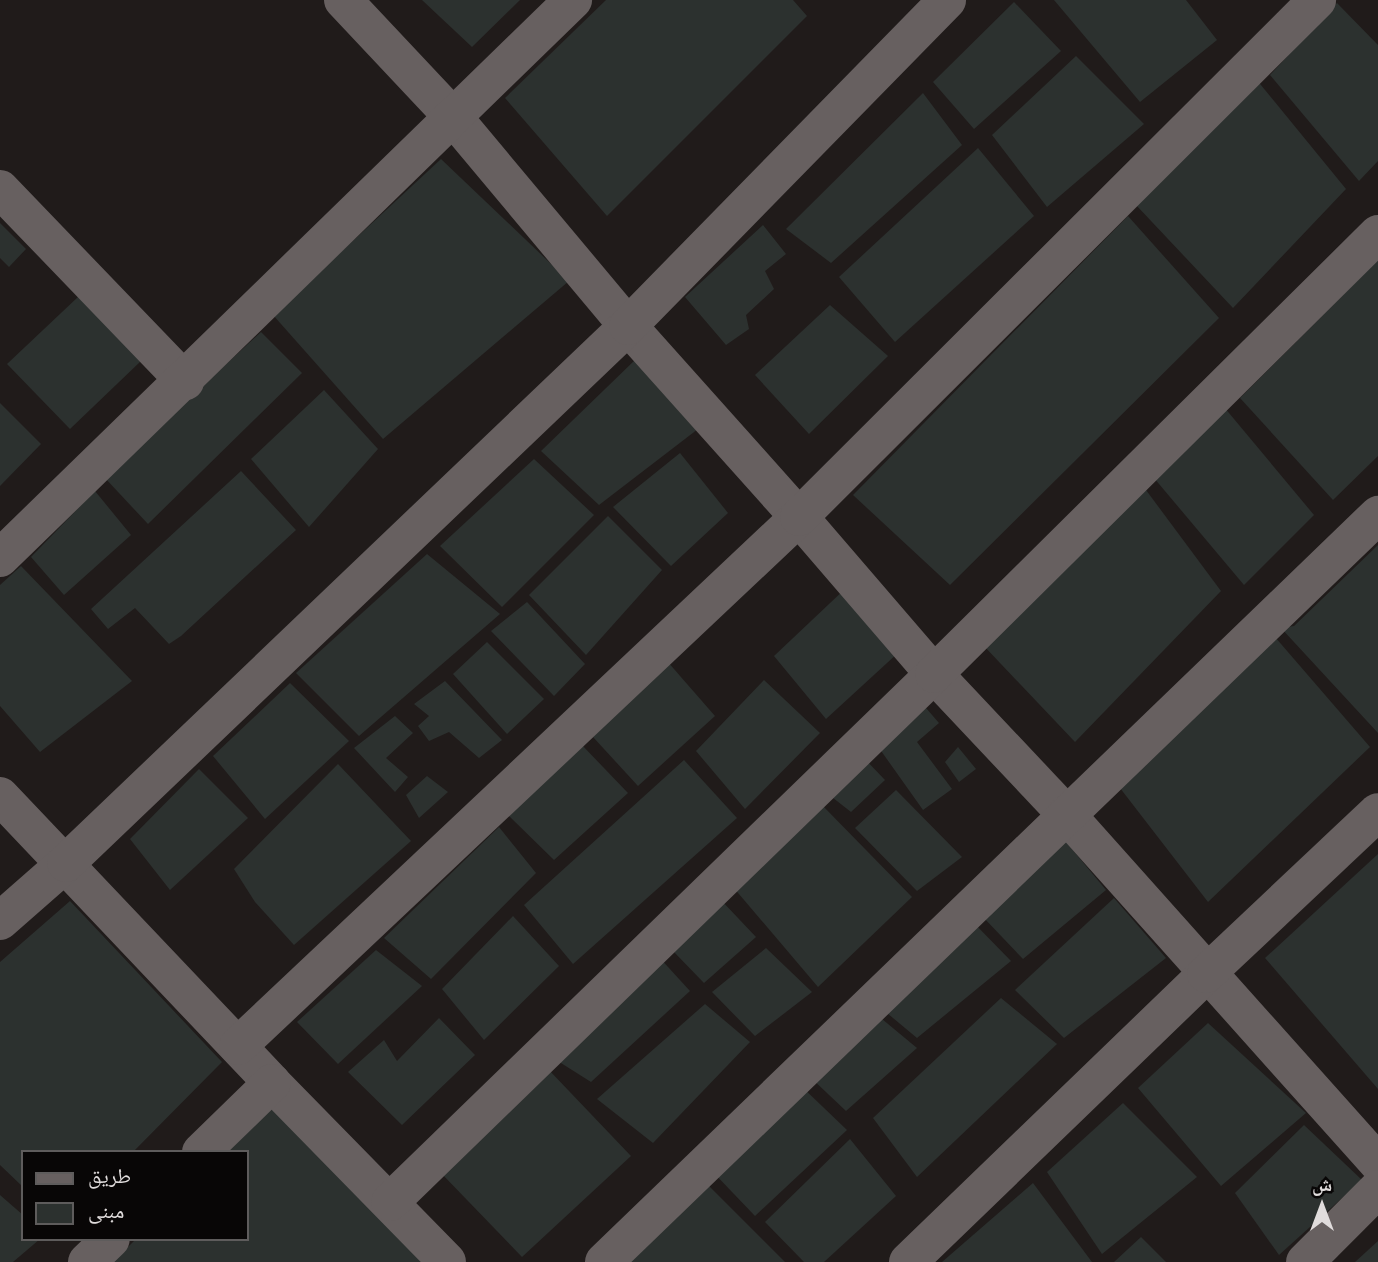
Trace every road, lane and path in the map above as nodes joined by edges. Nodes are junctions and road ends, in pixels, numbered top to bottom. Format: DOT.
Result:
graph roads {
  1 [pos="343,0"];
  2 [pos="573,0"];
  3 [pos="947,0"];
  4 [pos="1317,0"];
  5 [pos="453,117"];
  6 [pos="1,194"];
  7 [pos="1378,234"];
  8 [pos="628,326"];
  9 [pos="185,380"];
  10 [pos="1378,515"];
  11 [pos="799,517"];
  12 [pos="0,558"];
  13 [pos="934,674"];
  14 [pos="0,796"];
  15 [pos="1378,812"];
  16 [pos="1066,814"];
  17 [pos="66,863"];
  18 [pos="0,921"];
  19 [pos="1206,974"];
  20 [pos="238,1046"];
  21 [pos="272,1083"];
  22 [pos="203,1150"];
  23 [pos="1378,1163"];
  24 [pos="1378,1189"];
  25 [pos="390,1202"];
  26 [pos="109,1241"];
  27 [pos="87,1262"];
  28 [pos="447,1262"];
  29 [pos="604,1262"];
  30 [pos="908,1262"];
  31 [pos="1305,1262"];
  1 -- 5 [label="street"];
  2 -- 5 [label="street"];
  3 -- 8 [label="street"];
  4 -- 11 [label="street"];
  5 -- 8 [label="street"];
  5 -- 9 [label="street"];
  6 -- 9 [label="street"];
  7 -- 13 [label="street"];
  8 -- 11 [label="street"];
  8 -- 17 [label="street"];
  9 -- 12 [label="street"];
  10 -- 16 [label="street"];
  11 -- 13 [label="street"];
  11 -- 20 [label="street"];
  13 -- 16 [label="street"];
  13 -- 25 [label="street"];
  14 -- 17 [label="street"];
  15 -- 19 [label="street"];
  16 -- 19 [label="street"];
  16 -- 29 [label="street"];
  17 -- 18 [label="street"];
  17 -- 20 [label="street"];
  19 -- 23 [label="street"];
  19 -- 30 [label="street"];
  20 -- 21 [label="street"];
  21 -- 22 [label="street"];
  21 -- 25 [label="street"];
  24 -- 31 [label="street"];
  25 -- 28 [label="street"];
  26 -- 27 [label="street"];
}
